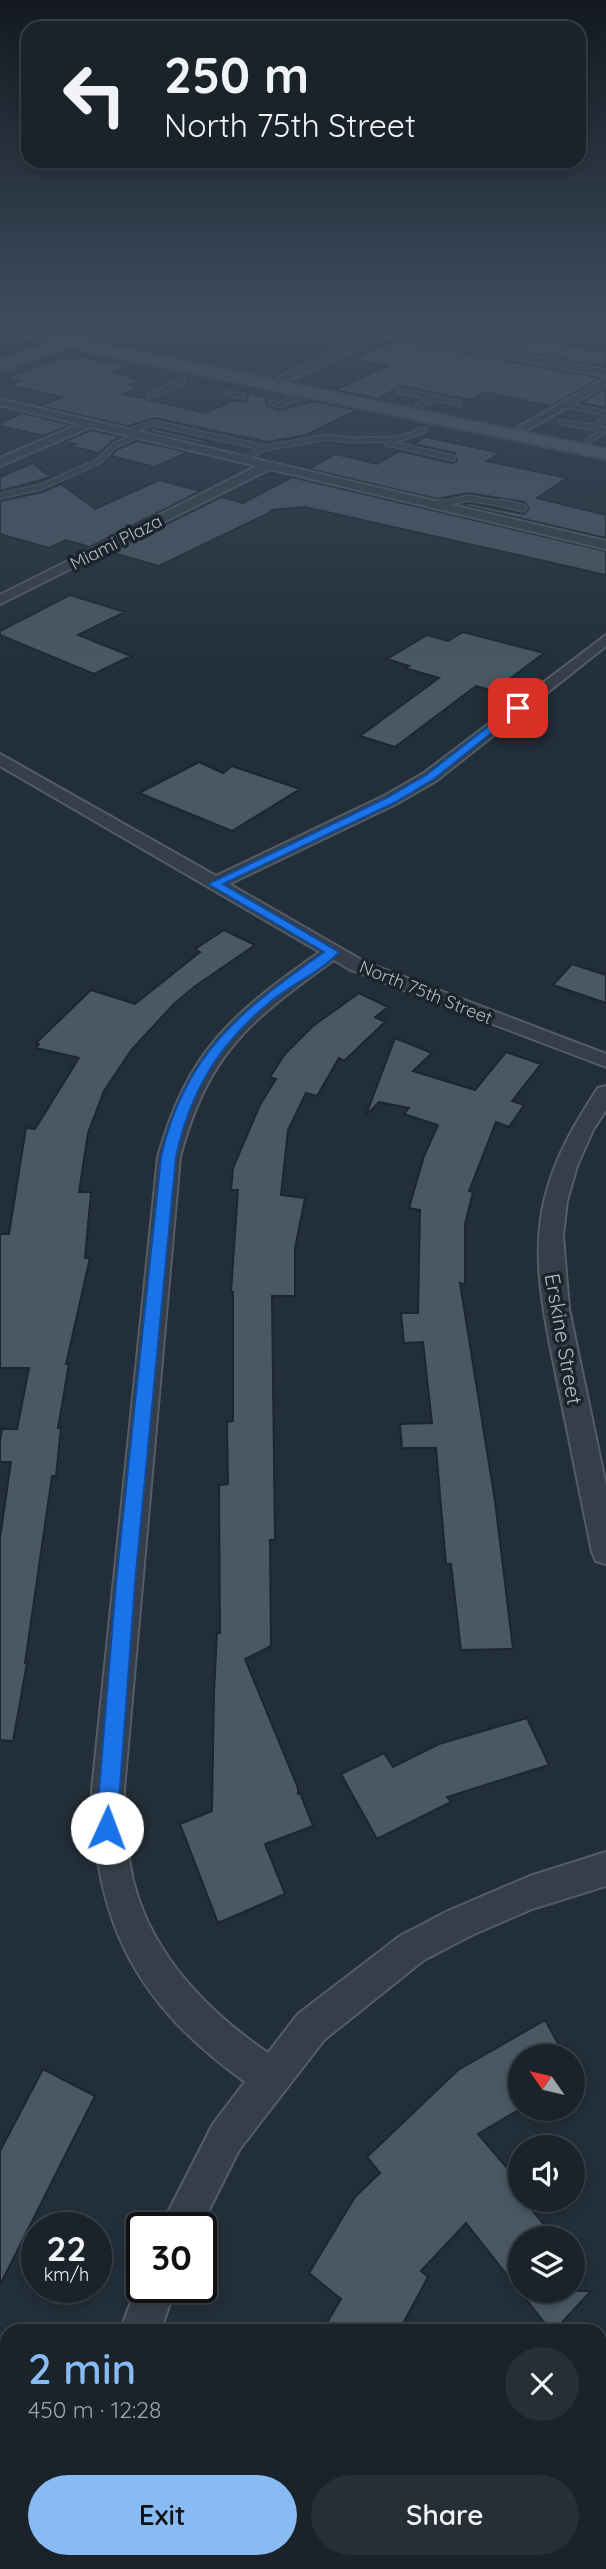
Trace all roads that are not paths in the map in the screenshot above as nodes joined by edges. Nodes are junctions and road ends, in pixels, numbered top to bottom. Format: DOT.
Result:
graph roads {
  1 [pos="42,444"];
  2 [pos="117,444"];
  3 [pos="180,444"];
  4 [pos="250,444"];
  5 [pos="284,444"];
  6 [pos="392,444"];
  7 [pos="557,444"];
  8 [pos="264,447"];
  9 [pos="606,454"];
  10 [pos="453,458"];
  11 [pos="244,459"];
  12 [pos="0,462"];
  13 [pos="269,465"];
  14 [pos="0,496"];
  15 [pos="438,505"];
  16 [pos="523,508"];
  17 [pos="606,545"];
  18 [pos="0,600"];
  19 [pos="606,639"];
  20 [pos="0,759"];
  21 [pos="214,884"];
  22 [pos="333,952"];
  23 [pos="606,1061"];
  24 [pos="606,1093"];
  25 [pos="606,1552"];
  26 [pos="606,1868"];
  27 [pos="271,2078"];
  28 [pos="187,2212"];
  29 [pos="151,2303"];
  30 [pos="143,2324"];
  1 -- 12 [label="street"];
  2 -- 14 [label="lane"];
  3 -- 11 [label="street"];
  4 -- 8 [label="lane"];
  5 -- 8 [label="lane"];
  6 -- 10 [label="lane"];
  7 -- 9 [label="main road"];
  8 -- 11 [label="lane"];
  11 -- 13 [label="street"];
  13 -- 15 [label="street"];
  13 -- 18 [label="street, Miami Plaza"];
  15 -- 16 [label="lane"];
  15 -- 17 [label="street"];
  19 -- 21 [label="street"];
  20 -- 21 [label="street, North 75th Street"];
  21 -- 22 [label="street, North 75th Street"];
  22 -- 23 [label="street, North 75th Street"];
  22 -- 27 [label="street"];
  24 -- 25 [label="street, Erskine Street"];
  26 -- 27 [label="street"];
  27 -- 28 [label="street"];
  29 -- 30 [label="street"];
}
